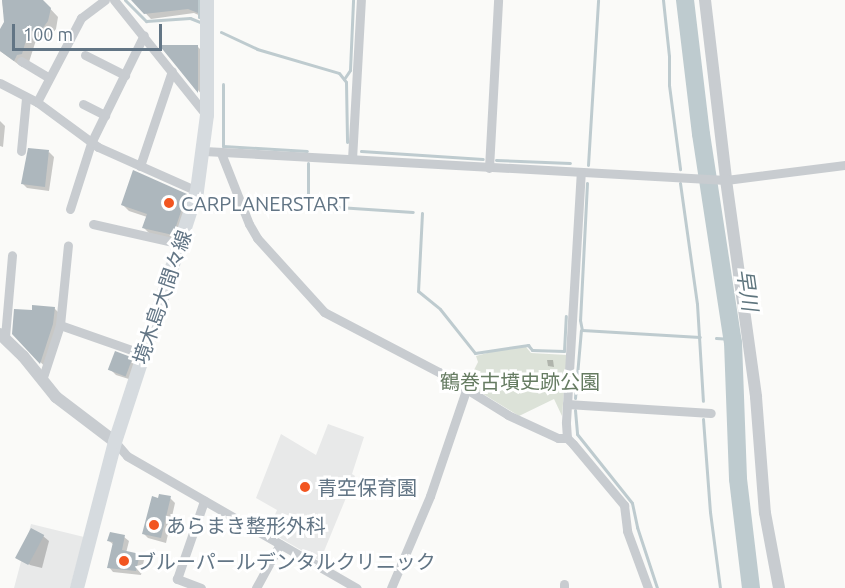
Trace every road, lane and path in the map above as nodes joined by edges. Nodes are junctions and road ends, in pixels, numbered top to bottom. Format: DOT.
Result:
graph roads {
  1 [pos="105,0"];
  2 [pos="114,0"];
  3 [pos="207,0"];
  4 [pos="361,0"];
  5 [pos="498,0"];
  6 [pos="705,0"];
  7 [pos="144,35"];
  8 [pos="85,55"];
  9 [pos="21,61"];
  10 [pos="172,71"];
  11 [pos="125,75"];
  12 [pos="48,77"];
  13 [pos="0,83"];
  14 [pos="26,98"];
  15 [pos="37,102"];
  16 [pos="83,104"];
  17 [pos="105,115"];
  18 [pos="207,115"];
  19 [pos="91,144"];
  20 [pos="21,151"];
  21 [pos="204,151"];
  22 [pos="221,153"];
  23 [pos="352,159"];
  24 [pos="845,165"];
  25 [pos="140,166"];
  26 [pos="489,168"];
  27 [pos="580,173"];
  28 [pos="724,179"];
  29 [pos="197,191"];
  30 [pos="70,209"];
  31 [pos="93,225"];
  32 [pos="181,244"];
  33 [pos="68,245"];
  34 [pos="12,255"];
  35 [pos="60,325"];
  36 [pos="2,336"];
  37 [pos="143,354"];
  38 [pos="42,380"];
  39 [pos="466,390"];
  40 [pos="567,404"];
  41 [pos="711,413"];
  42 [pos="567,438"];
  43 [pos="115,442"];
  44 [pos="204,501"];
  45 [pos="280,544"];
  46 [pos="77,588"];
  47 [pos="201,588"];
  48 [pos="256,588"];
  49 [pos="357,588"];
  50 [pos="391,588"];
  51 [pos="648,588"];
  52 [pos="779,588"];
  1 -- 12 [label="street"];
  2 -- 7 [label="street"];
  3 -- 18 [label="main road, 境木島大間々線"];
  4 -- 23 [label="street"];
  5 -- 26 [label="street"];
  6 -- 28 [label="street"];
  7 -- 10 [label="street"];
  7 -- 11 [label="street"];
  8 -- 11 [label="street"];
  9 -- 12 [label="street"];
  10 -- 18 [label="street"];
  10 -- 25 [label="street"];
  11 -- 17 [label="street"];
  12 -- 15 [label="street"];
  13 -- 14 [label="street"];
  14 -- 15 [label="street"];
  14 -- 20 [label="street"];
  15 -- 19 [label="street"];
  16 -- 17 [label="street"];
  17 -- 19 [label="street"];
  18 -- 21 [label="main road, 境木島大間々線"];
  19 -- 25 [label="street"];
  19 -- 30 [label="street"];
  21 -- 22 [label="street"];
  21 -- 29 [label="main road, 境木島大間々線"];
  22 -- 23 [label="street"];
  22 -- 39 [label="street"];
  23 -- 26 [label="street"];
  24 -- 28 [label="street"];
  25 -- 29 [label="street"];
  26 -- 27 [label="street"];
  27 -- 28 [label="street"];
  27 -- 40 [label="street"];
  28 -- 52 [label="street"];
  29 -- 32 [label="main road, 境木島大間々線"];
  31 -- 32 [label="street"];
  32 -- 37 [label="main road, 境木島大間々線"];
  33 -- 35 [label="street"];
  34 -- 36 [label="street"];
  35 -- 37 [label="street"];
  35 -- 38 [label="street"];
  36 -- 38 [label="street"];
  37 -- 43 [label="main road, 境木島大間々線"];
  38 -- 43 [label="street"];
  39 -- 42 [label="street"];
  39 -- 50 [label="street"];
  40 -- 41 [label="street"];
  40 -- 42 [label="street"];
  42 -- 51 [label="street"];
  43 -- 44 [label="street"];
  43 -- 46 [label="main road, 境木島大間々線"];
  44 -- 45 [label="street"];
  44 -- 47 [label="street"];
  45 -- 48 [label="street"];
  45 -- 49 [label="street"];
}
